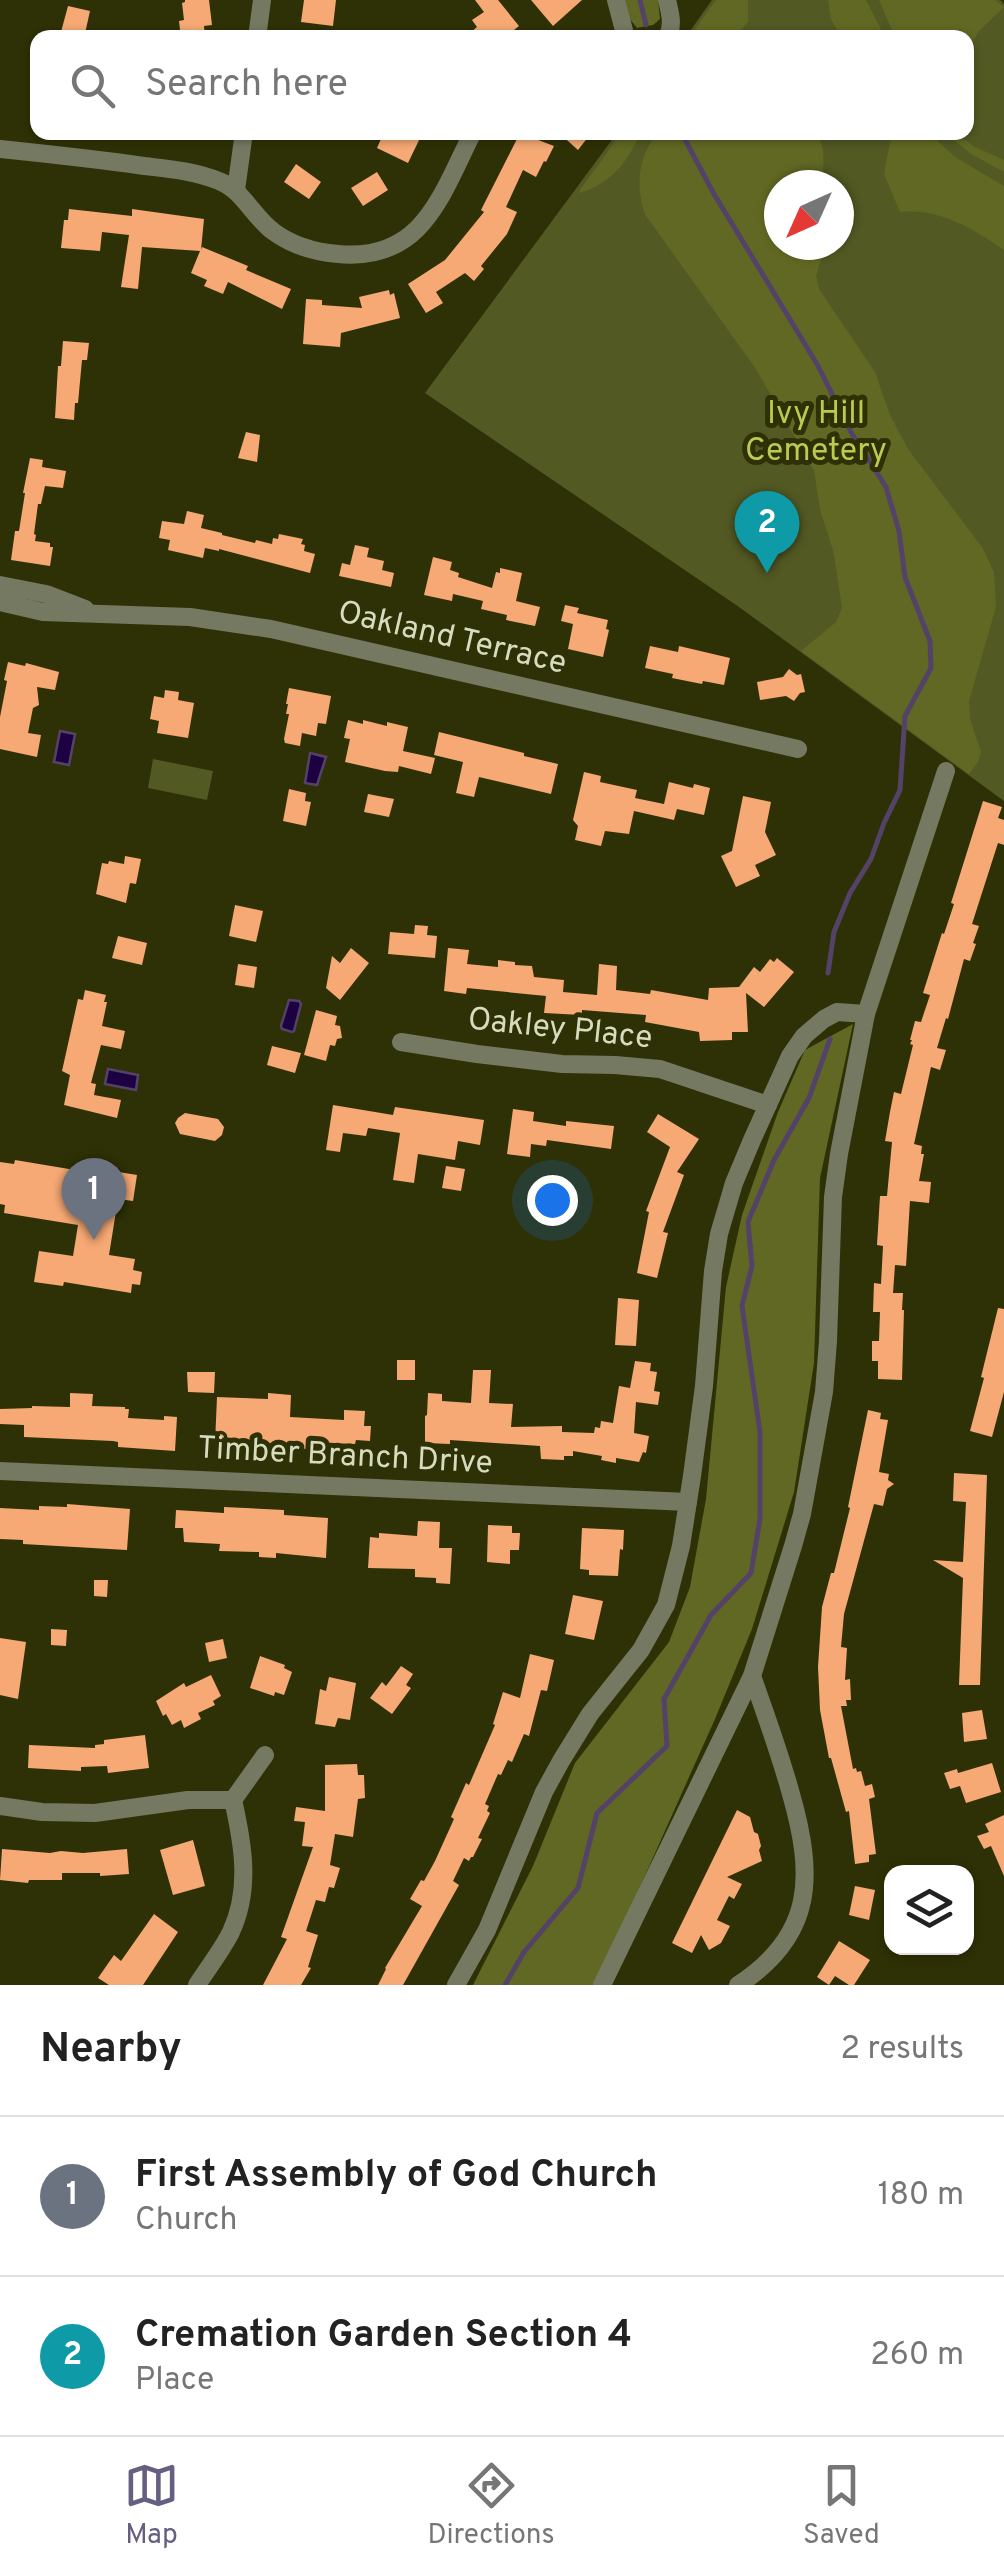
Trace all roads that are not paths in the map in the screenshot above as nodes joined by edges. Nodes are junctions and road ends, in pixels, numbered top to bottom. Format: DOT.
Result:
graph roads {
  1 [pos="262,0"];
  2 [pos="616,0"];
  3 [pos="667,0"];
  4 [pos="258,30"];
  5 [pos="624,30"];
  6 [pos="669,30"];
  7 [pos="243,140"];
  8 [pos="469,140"];
  9 [pos="0,148"];
  10 [pos="236,190"];
  11 [pos="0,586"];
  12 [pos="0,602"];
  13 [pos="89,612"];
  14 [pos="798,748"];
  15 [pos="946,771"];
  16 [pos="866,1014"];
  17 [pos="401,1042"];
  18 [pos="768,1105"];
  19 [pos="0,1471"];
  20 [pos="688,1502"];
  21 [pos="752,1676"];
  22 [pos="265,1755"];
  23 [pos="233,1800"];
  24 [pos="0,1806"];
  25 [pos="197,1985"];
  26 [pos="456,1985"];
  27 [pos="602,1985"];
  28 [pos="738,1985"];
  1 -- 4 [label="street"];
  2 -- 5 [label="street"];
  3 -- 6 [label="street"];
  7 -- 10 [label="street"];
  8 -- 10 [label="street"];
  9 -- 10 [label="street"];
  11 -- 13 [label="street, Oakland Terrace"];
  12 -- 13 [label="street, Oakland Terrace"];
  13 -- 14 [label="street, Oakland Terrace"];
  15 -- 16 [label="street"];
  16 -- 18 [label="street"];
  16 -- 21 [label="street"];
  17 -- 18 [label="street, Oakley Place"];
  18 -- 20 [label="street"];
  19 -- 20 [label="street, Timber Branch Drive"];
  20 -- 26 [label="street"];
  21 -- 27 [label="street"];
  21 -- 28 [label="street"];
  22 -- 23 [label="street"];
  23 -- 24 [label="street"];
  23 -- 25 [label="street"];
}
